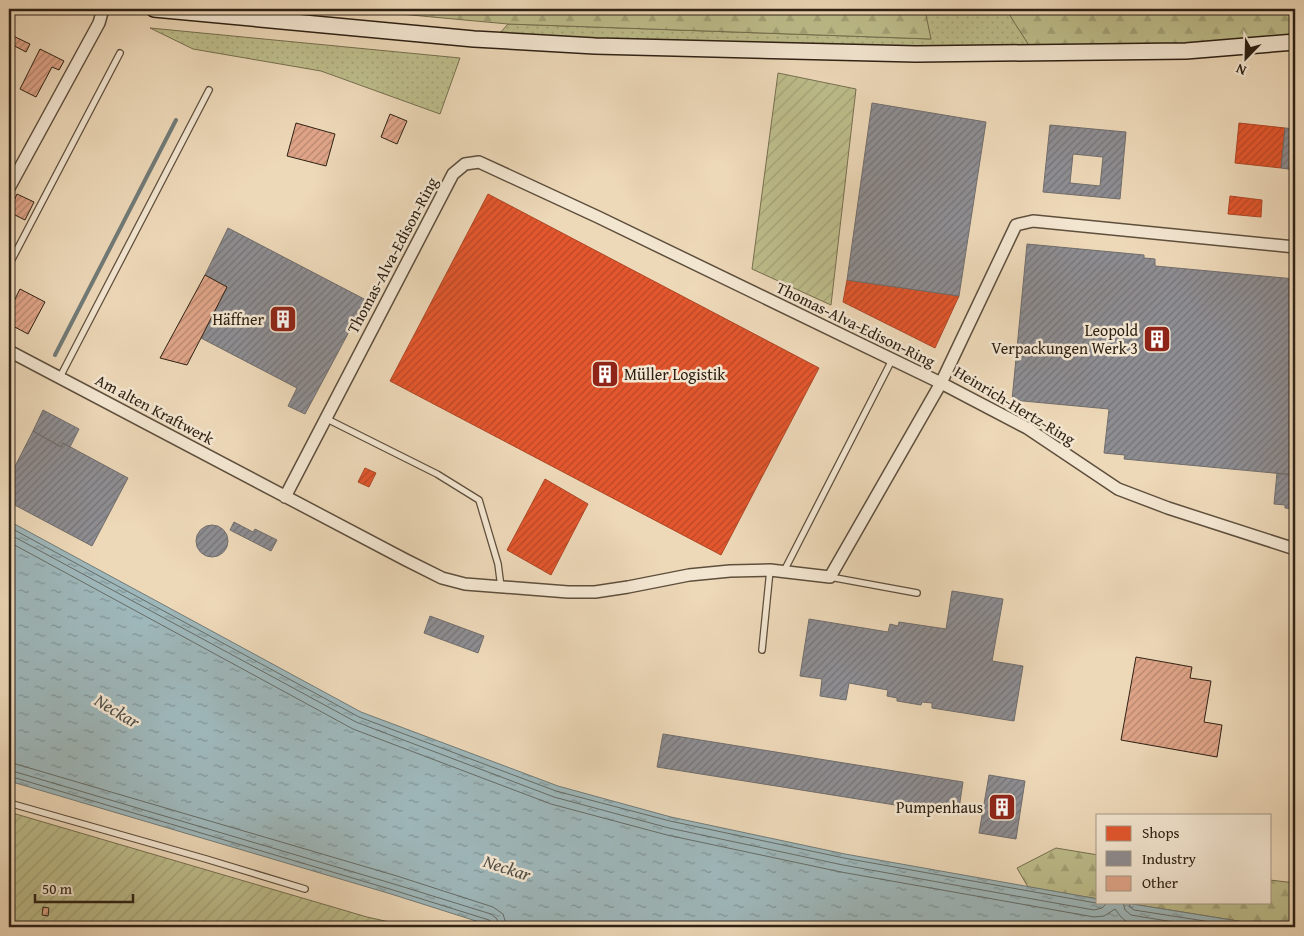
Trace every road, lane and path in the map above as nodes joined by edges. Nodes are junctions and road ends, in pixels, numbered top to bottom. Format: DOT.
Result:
graph roads {
  1 [pos="103,9"];
  2 [pos="154,9"];
  3 [pos="1295,42"];
  4 [pos="120,53"];
  5 [pos="209,90"];
  6 [pos="9,188"];
  7 [pos="1295,247"];
  8 [pos="9,265"];
  9 [pos="9,351"];
  10 [pos="892,360"];
  11 [pos="60,377"];
  12 [pos="941,383"];
  13 [pos="325,418"];
  14 [pos="285,497"];
  15 [pos="1295,549"];
  16 [pos="770,570"];
  17 [pos="784,571"];
  18 [pos="830,577"];
  19 [pos="501,587"];
  20 [pos="917,593"];
  21 [pos="762,650"];
  22 [pos="9,803"];
  23 [pos="305,889"];
  1 -- 6 [label="street"];
  2 -- 3 [label="main road"];
  4 -- 8 [label="lane"];
  5 -- 11 [label="lane"];
  7 -- 12 [label="street, Heinrich-Hertz-Ring"];
  9 -- 11 [label="street, Am alten Kraftwerk"];
  10 -- 12 [label="street, Thomas-Alva-Edison-Ring"];
  10 -- 13 [label="street, Thomas-Alva-Edison-Ring"];
  10 -- 17 [label="lane"];
  11 -- 14 [label="street, Am alten Kraftwerk"];
  12 -- 15 [label="street, Heinrich-Hertz-Ring"];
  12 -- 18 [label="street, Thomas-Alva-Edison-Ring"];
  13 -- 14 [label="street, Thomas-Alva-Edison-Ring"];
  13 -- 19 [label="lane"];
  14 -- 19 [label="street"];
  16 -- 17 [label="street"];
  16 -- 19 [label="street"];
  16 -- 21 [label="lane"];
  17 -- 18 [label="street"];
  18 -- 20 [label="lane"];
  22 -- 23 [label="lane"];
}
